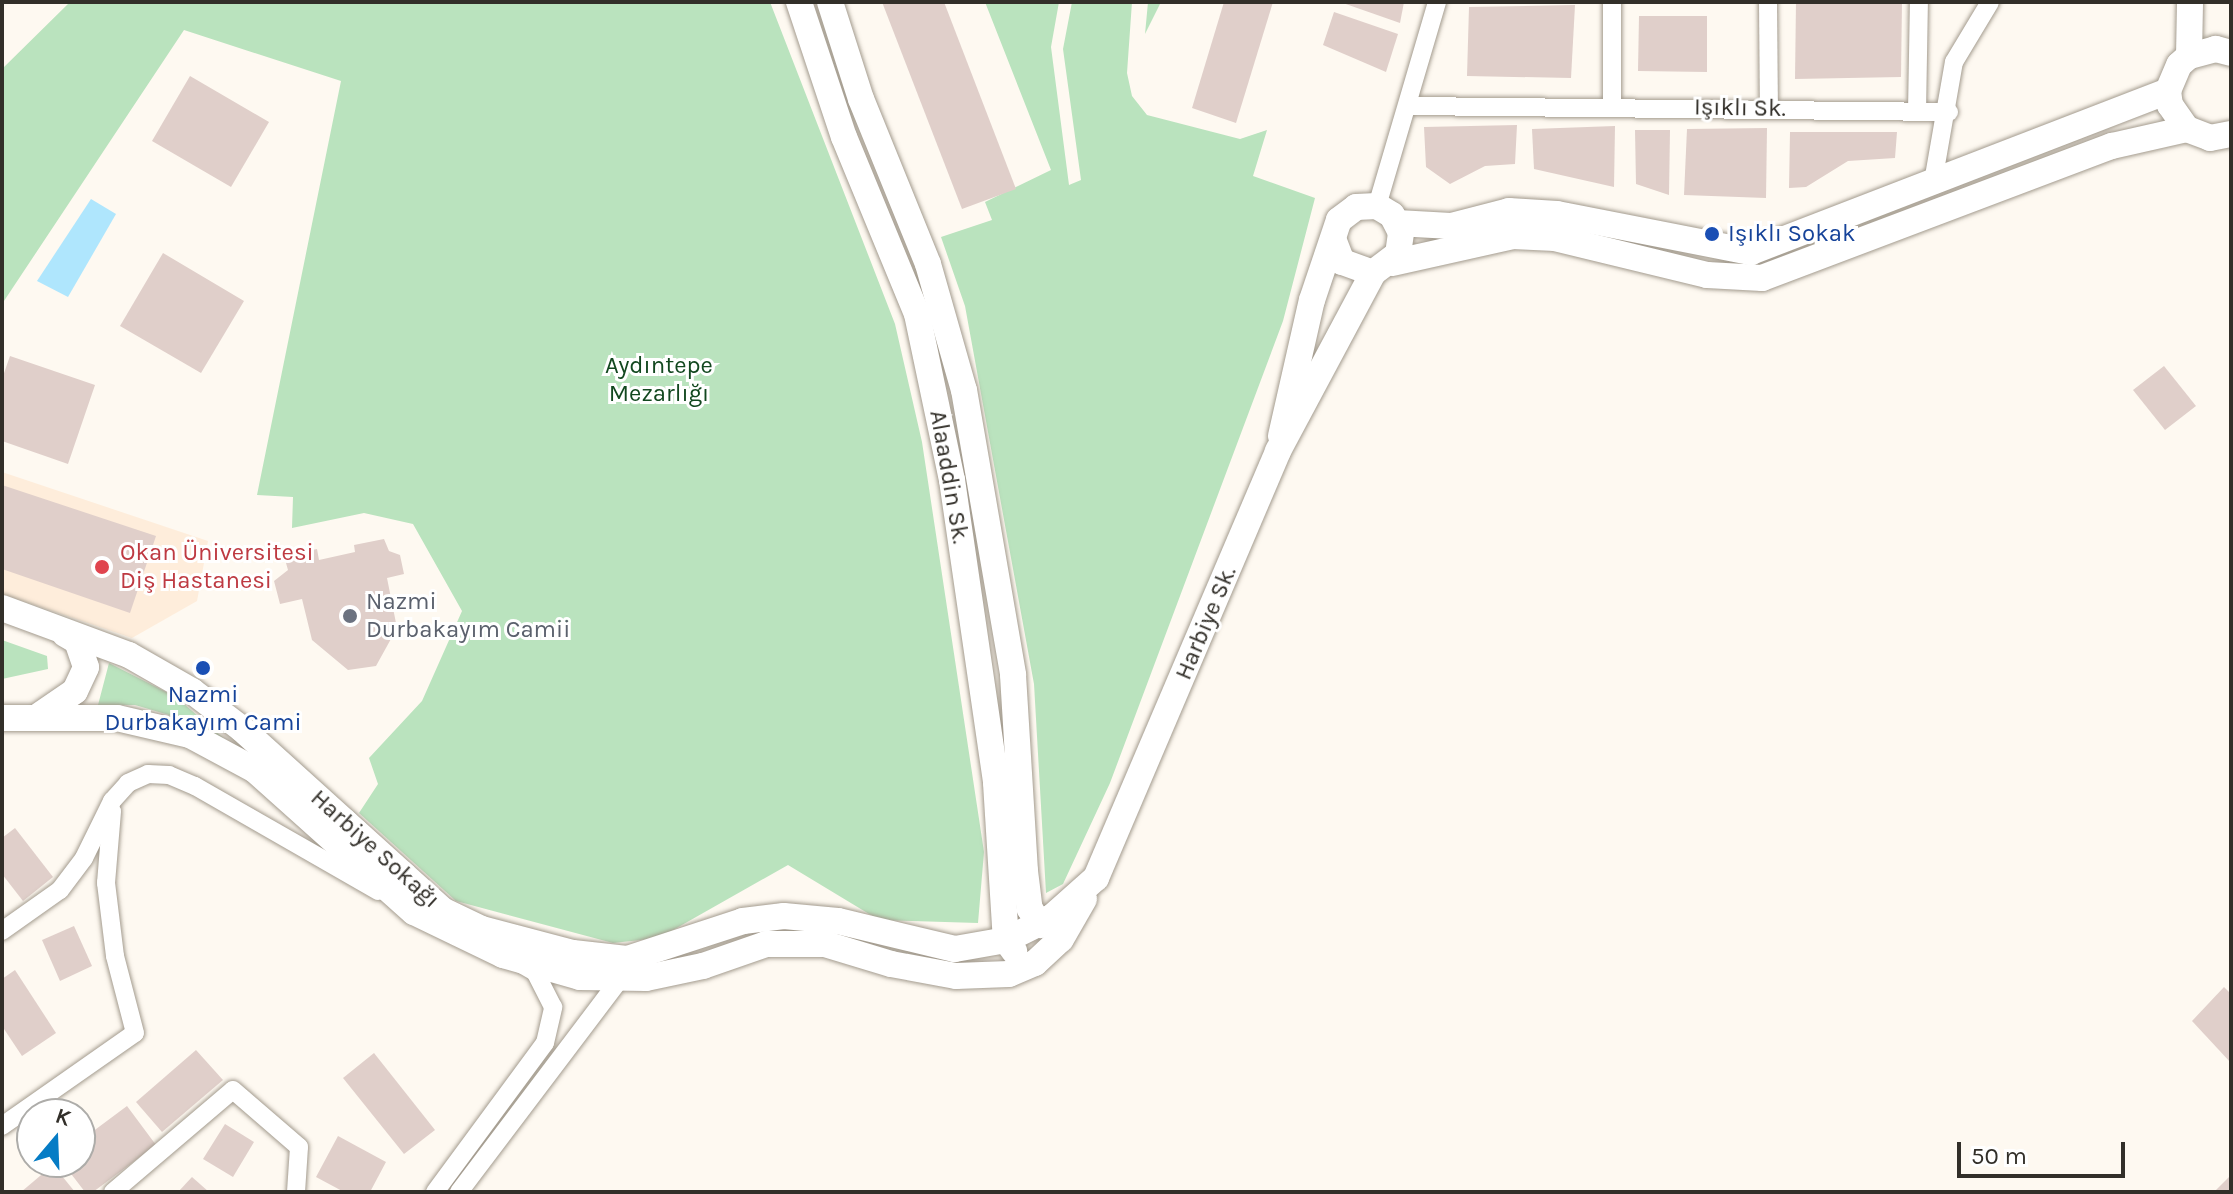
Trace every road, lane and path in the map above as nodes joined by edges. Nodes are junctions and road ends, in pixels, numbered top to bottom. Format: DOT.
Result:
graph roads {
  1 [pos="799,2"];
  2 [pos="830,2"];
  3 [pos="1437,2"];
  4 [pos="1612,2"];
  5 [pos="1768,2"];
  6 [pos="1919,2"];
  7 [pos="1990,2"];
  8 [pos="2190,2"];
  9 [pos="2231,53"];
  10 [pos="2189,56"];
  11 [pos="2168,91"];
  12 [pos="1612,105"];
  13 [pos="1410,106"];
  14 [pos="1769,109"];
  15 [pos="1917,112"];
  16 [pos="1949,112"];
  17 [pos="2187,129"];
  18 [pos="2231,134"];
  19 [pos="1933,182"];
  20 [pos="1929,212"];
  21 [pos="1387,214"];
  22 [pos="1334,241"];
  23 [pos="1382,268"];
  24 [pos="1278,451"];
  25 [pos="2,608"];
  26 [pos="61,633"];
  27 [pos="40,715"];
  28 [pos="2,718"];
  29 [pos="112,801"];
  30 [pos="1096,878"];
  31 [pos="414,912"];
  32 [pos="1040,925"];
  33 [pos="2,931"];
  34 [pos="1006,940"];
  35 [pos="503,955"];
  36 [pos="1026,967"];
  37 [pos="620,979"];
  38 [pos="2,1126"];
  39 [pos="113,1192"];
  40 [pos="296,1192"];
  41 [pos="435,1192"];
  42 [pos="459,1192"];
  1 -- 34 [label="street, Alaaddin Sk."];
  2 -- 32 [label="street, Alaaddin Sk."];
  3 -- 13 [label="street"];
  4 -- 12 [label="street"];
  5 -- 14 [label="street"];
  6 -- 15 [label="street"];
  7 -- 16 [label="street"];
  8 -- 10 [label="street"];
  9 -- 10 [label="street"];
  10 -- 11 [label="street"];
  11 -- 17 [label="street"];
  11 -- 19 [label="street"];
  12 -- 13 [label="street, Işıklı Sk."];
  12 -- 14 [label="street, Işıklı Sk."];
  13 -- 21 [label="street"];
  14 -- 15 [label="street, Işıklı Sk."];
  15 -- 16 [label="street, Işıklı Sk."];
  16 -- 19 [label="street"];
  17 -- 18 [label="street"];
  17 -- 20 [label="street"];
  19 -- 20 [label="street"];
  19 -- 21 [label="street"];
  20 -- 23 [label="street"];
  21 -- 22 [label="street"];
  21 -- 23 [label="street"];
  22 -- 23 [label="street"];
  22 -- 24 [label="street"];
  23 -- 24 [label="street, Harbiye Sk."];
  24 -- 30 [label="street, Harbiye Sk."];
  25 -- 26 [label="street, Harbiye Sokağı"];
  26 -- 27 [label="street"];
  26 -- 34 [label="street, Harbiye Sokağı"];
  27 -- 28 [label="street, Harbiye Sokağı"];
  27 -- 31 [label="street, Harbiye Sokağı"];
  29 -- 31 [label="street, Harbiye Sokağı"];
  29 -- 33 [label="street, Harbiye Sokağı"];
  29 -- 38 [label="street"];
  30 -- 32 [label="street, Harbiye Sk."];
  30 -- 36 [label="street, Harbiye Sokağı"];
  31 -- 35 [label="street, Harbiye Sokağı"];
  32 -- 34 [label="street, Harbiye Sk."];
  34 -- 36 [label="street"];
  35 -- 37 [label="street, Harbiye Sokağı"];
  35 -- 41 [label="street"];
  36 -- 37 [label="street, Harbiye Sokağı"];
  37 -- 42 [label="street"];
  39 -- 40 [label="street"];
}
